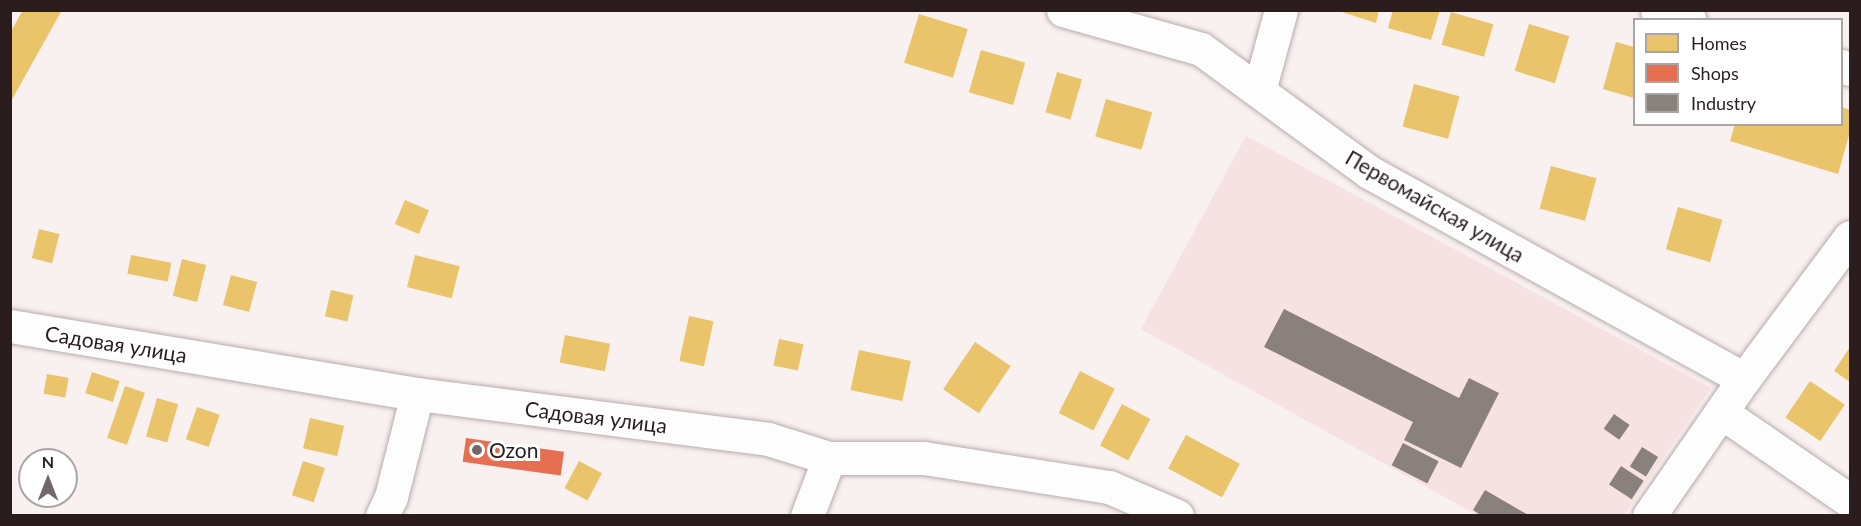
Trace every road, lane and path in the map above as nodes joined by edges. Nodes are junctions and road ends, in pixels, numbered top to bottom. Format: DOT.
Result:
graph roads {
  1 [pos="1063,10"];
  2 [pos="1281,10"];
  3 [pos="1658,10"];
  4 [pos="1684,18"];
  5 [pos="1258,92"];
  6 [pos="1851,237"];
  7 [pos="10,326"];
  8 [pos="1744,379"];
  9 [pos="417,394"];
  10 [pos="1721,412"];
  11 [pos="829,458"];
  12 [pos="1851,501"];
  13 [pos="382,516"];
  14 [pos="807,516"];
  15 [pos="1177,516"];
  16 [pos="1649,516"];
  1 -- 5 [label="street, Первомайская улица"];
  2 -- 5 [label="street"];
  3 -- 4 [label="street"];
  5 -- 8 [label="street, Первомайская улица"];
  6 -- 8 [label="street"];
  7 -- 9 [label="street, Садовая улица"];
  8 -- 10 [label="street"];
  9 -- 11 [label="street, Садовая улица"];
  9 -- 13 [label="street"];
  10 -- 12 [label="street"];
  10 -- 16 [label="street"];
  11 -- 14 [label="street"];
  11 -- 15 [label="street, Садовая улица"];
}
